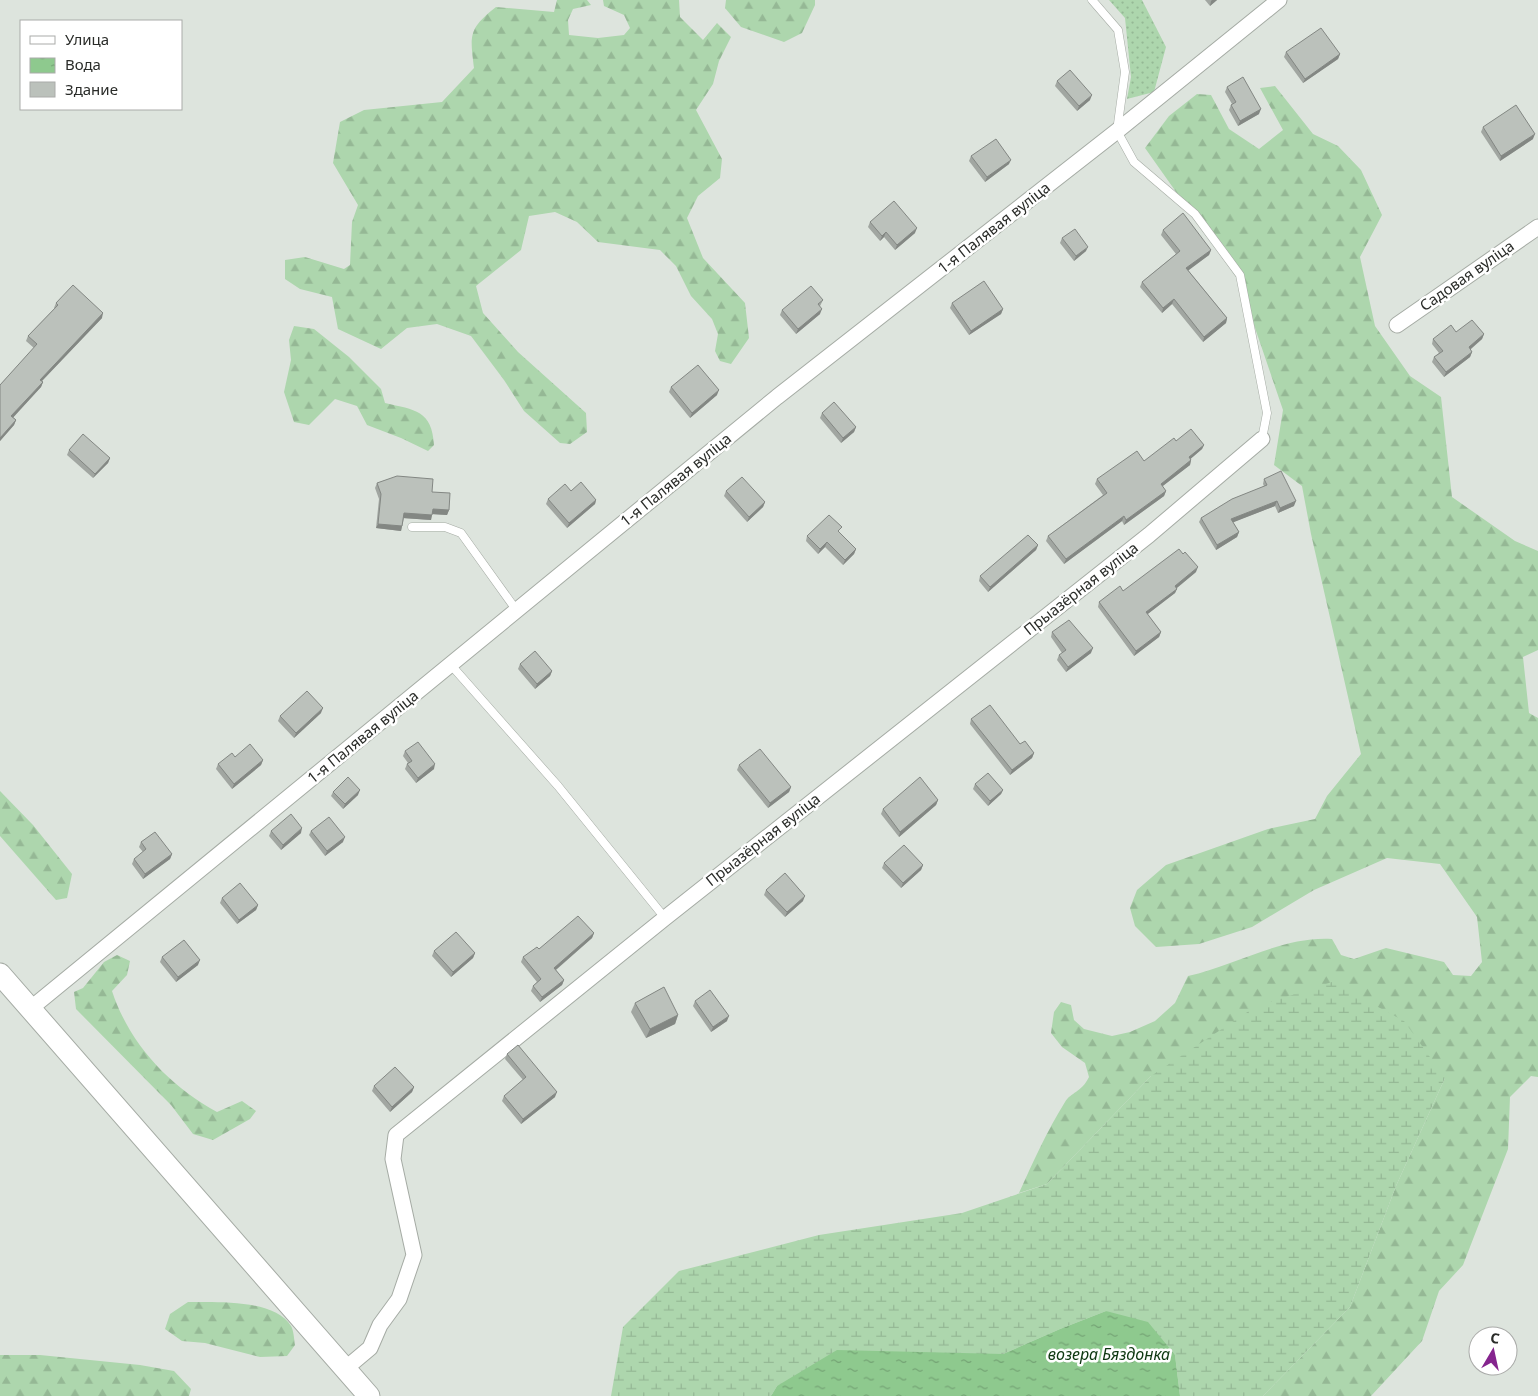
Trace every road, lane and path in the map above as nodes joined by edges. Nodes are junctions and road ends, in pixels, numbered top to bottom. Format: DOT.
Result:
graph roads {
  1 [pos="1092,0"];
  2 [pos="1278,0"];
  3 [pos="1117,131"];
  4 [pos="1538,227"];
  5 [pos="1397,325"];
  6 [pos="1262,439"];
  7 [pos="412,527"];
  8 [pos="517,611"];
  9 [pos="451,665"];
  10 [pos="665,918"];
  11 [pos="0,974"];
  12 [pos="30,1008"];
  13 [pos="345,1369"];
  14 [pos="369,1396"];
  1 -- 3 [label="lane"];
  2 -- 3 [label="street, 1-я Палявая вуліца"];
  3 -- 6 [label="lane"];
  3 -- 8 [label="street, 1-я Палявая вуліца"];
  4 -- 5 [label="street, Садовая вуліца"];
  6 -- 10 [label="street, Прыазёрная вуліца"];
  7 -- 8 [label="lane"];
  8 -- 9 [label="street, 1-я Палявая вуліца"];
  9 -- 10 [label="lane"];
  9 -- 12 [label="street, 1-я Палявая вуліца"];
  10 -- 13 [label="street, Прыазёрная вуліца"];
  11 -- 12 [label="main road"];
  12 -- 13 [label="main road"];
  13 -- 14 [label="main road"];
}
